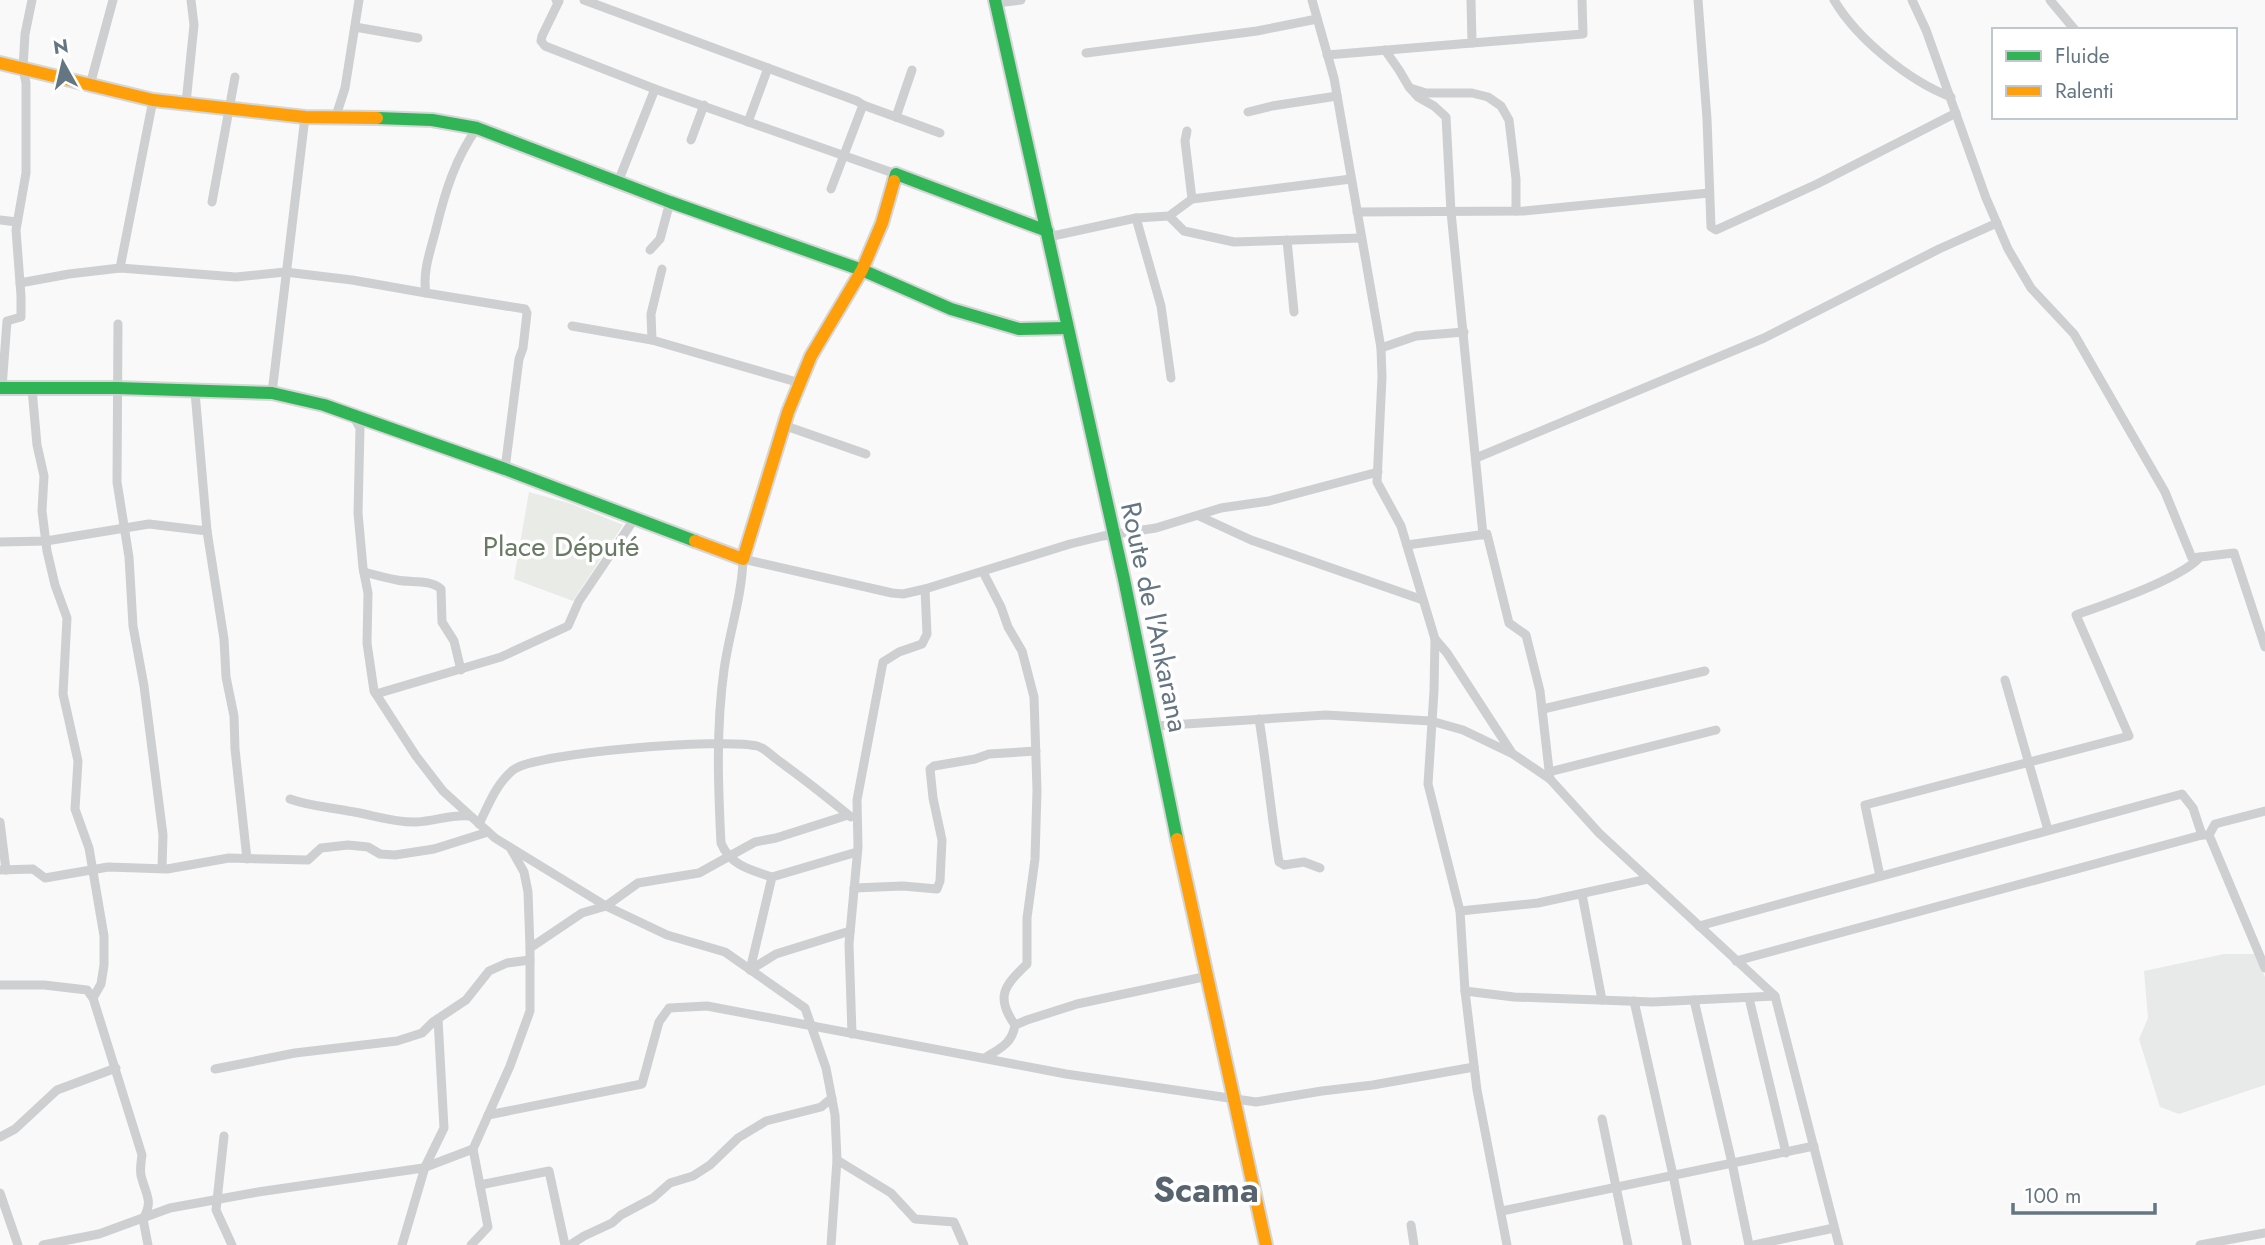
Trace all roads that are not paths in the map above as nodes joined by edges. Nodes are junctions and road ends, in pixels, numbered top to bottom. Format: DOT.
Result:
graph roads {
  1 [pos="32,0"];
  2 [pos="113,0"];
  3 [pos="191,0"];
  4 [pos="359,0"];
  5 [pos="558,0"];
  6 [pos="584,0"];
  7 [pos="1021,0"];
  8 [pos="1312,0"];
  9 [pos="1471,0"];
  10 [pos="1582,0"];
  11 [pos="1699,0"];
  12 [pos="1834,0"];
  13 [pos="1912,0"];
  14 [pos="2050,0"];
  15 [pos="996,2"];
  16 [pos="1317,19"];
  17 [pos="355,27"];
  18 [pos="2073,28"];
  19 [pos="418,38"];
  20 [pos="1472,43"];
  21 [pos="1385,50"];
  22 [pos="1086,53"];
  23 [pos="1327,55"];
  24 [pos="0,63"];
  25 [pos="23,68"];
  26 [pos="768,68"];
  27 [pos="912,70"];
  28 [pos="235,77"];
  29 [pos="90,85"];
  30 [pos="1409,88"];
  31 [pos="655,89"];
  32 [pos="1337,96"];
  33 [pos="1951,97"];
  34 [pos="153,100"];
  35 [pos="186,103"];
  36 [pos="704,105"];
  37 [pos="863,105"];
  38 [pos="230,108"];
  39 [pos="1248,112"];
  40 [pos="1956,113"];
  41 [pos="336,116"];
  42 [pos="305,117"];
  43 [pos="896,117"];
  44 [pos="748,122"];
  45 [pos="477,128"];
  46 [pos="1187,131"];
  47 [pos="940,133"];
  48 [pos="691,140"];
  49 [pos="844,155"];
  50 [pos="896,174"];
  51 [pos="1351,179"];
  52 [pos="618,182"];
  53 [pos="831,189"];
  54 [pos="1709,193"];
  55 [pos="1192,199"];
  56 [pos="212,202"];
  57 [pos="670,202"];
  58 [pos="1516,211"];
  59 [pos="1357,212"];
  60 [pos="1451,212"];
  61 [pos="1169,216"];
  62 [pos="1136,218"];
  63 [pos="0,220"];
  64 [pos="17,222"];
  65 [pos="1997,223"];
  66 [pos="1047,234"];
  67 [pos="1361,238"];
  68 [pos="1287,240"];
  69 [pos="650,250"];
  70 [pos="120,268"];
  71 [pos="662,269"];
  72 [pos="862,270"];
  73 [pos="285,272"];
  74 [pos="20,283"];
  75 [pos="426,293"];
  76 [pos="1294,312"];
  77 [pos="118,324"];
  78 [pos="572,327"];
  79 [pos="1067,328"];
  80 [pos="1464,332"];
  81 [pos="652,340"];
  82 [pos="1381,348"];
  83 [pos="1171,378"];
  84 [pos="800,383"];
  85 [pos="1,388"];
  86 [pos="32,388"];
  87 [pos="117,388"];
  88 [pos="195,392"];
  89 [pos="272,393"];
  90 [pos="352,415"];
  91 [pos="783,425"];
  92 [pos="866,454"];
  93 [pos="1476,458"];
  94 [pos="505,470"];
  95 [pos="1378,472"];
  96 [pos="1199,516"];
  97 [pos="635,518"];
  98 [pos="125,529"];
  99 [pos="207,531"];
  100 [pos="1113,535"];
  101 [pos="1483,535"];
  102 [pos="46,541"];
  103 [pos="0,542"];
  104 [pos="1407,545"];
  105 [pos="2200,557"];
  106 [pos="743,559"];
  107 [pos="364,572"];
  108 [pos="983,572"];
  109 [pos="925,589"];
  110 [pos="1423,600"];
  111 [pos="1434,639"];
  112 [pos="2265,647"];
  113 [pos="461,670"];
  114 [pos="1705,671"];
  115 [pos="2005,680"];
  116 [pos="376,694"];
  117 [pos="1543,709"];
  118 [pos="1259,719"];
  119 [pos="1431,720"];
  120 [pos="1154,726"];
  121 [pos="1716,730"];
  122 [pos="717,745"];
  123 [pos="1036,751"];
  124 [pos="1513,754"];
  125 [pos="2029,763"];
  126 [pos="1550,775"];
  127 [pos="290,799"];
  128 [pos="2265,811"];
  129 [pos="848,815"];
  130 [pos="470,816"];
  131 [pos="0,822"];
  132 [pos="858,823"];
  133 [pos="479,824"];
  134 [pos="2048,830"];
  135 [pos="488,832"];
  136 [pos="2205,835"];
  137 [pos="511,848"];
  138 [pos="857,852"];
  139 [pos="730,857"];
  140 [pos="247,859"];
  141 [pos="1320,868"];
  142 [pos="162,869"];
  143 [pos="3,870"];
  144 [pos="92,870"];
  145 [pos="1880,876"];
  146 [pos="772,877"];
  147 [pos="1647,879"];
  148 [pos="854,888"];
  149 [pos="1582,894"];
  150 [pos="606,906"];
  151 [pos="1460,911"];
  152 [pos="1699,926"];
  153 [pos="850,931"];
  154 [pos="530,948"];
  155 [pos="530,960"];
  156 [pos="1736,961"];
  157 [pos="2265,968"];
  158 [pos="750,970"];
  159 [pos="1208,976"];
  160 [pos="0,985"];
  161 [pos="1465,991"];
  162 [pos="1775,996"];
  163 [pos="93,998"];
  164 [pos="1749,998"];
  165 [pos="1602,1000"];
  166 [pos="1694,1000"];
  167 [pos="1633,1001"];
  168 [pos="438,1018"];
  169 [pos="1015,1025"];
  170 [pos="812,1026"];
  171 [pos="852,1034"];
  172 [pos="985,1058"];
  173 [pos="1474,1067"];
  174 [pos="116,1068"];
  175 [pos="215,1069"];
  176 [pos="832,1098"];
  177 [pos="1234,1100"];
  178 [pos="488,1115"];
  179 [pos="1602,1119"];
  180 [pos="224,1136"];
  181 [pos="0,1137"];
  182 [pos="1814,1146"];
  183 [pos="473,1149"];
  184 [pos="1786,1153"];
  185 [pos="837,1160"];
  186 [pos="1732,1163"];
  187 [pos="425,1167"];
  188 [pos="1674,1175"];
  189 [pos="480,1185"];
  190 [pos="1615,1187"];
  191 [pos="0,1193"];
  192 [pos="216,1200"];
  193 [pos="1502,1211"];
  194 [pos="143,1219"];
  195 [pos="1411,1225"];
  196 [pos="1834,1228"];
  197 [pos="2265,1233"];
  198 [pos="18,1245"];
  199 [pos="43,1245"];
  200 [pos="148,1245"];
  201 [pos="232,1245"];
  202 [pos="402,1245"];
  203 [pos="471,1245"];
  204 [pos="565,1245"];
  205 [pos="570,1245"];
  206 [pos="831,1245"];
  207 [pos="964,1245"];
  208 [pos="1266,1245"];
  209 [pos="1414,1245"];
  210 [pos="1507,1245"];
  211 [pos="1628,1245"];
  212 [pos="1687,1245"];
  213 [pos="1749,1245"];
  214 [pos="1754,1245"];
  215 [pos="1839,1245"];
  216 [pos="2200,1245"];
  1 -- 25 [label="street"];
  2 -- 29 [label="street"];
  3 -- 35 [label="street"];
  4 -- 17 [label="street"];
  5 -- 31 [label="street"];
  6 -- 26 [label="street"];
  7 -- 15 [label="street"];
  8 -- 16 [label="street"];
  9 -- 20 [label="street"];
  10 -- 20 [label="street"];
  11 -- 54 [label="street"];
  12 -- 33 [label="street"];
  13 -- 33 [label="street"];
  14 -- 18 [label="street"];
  15 -- 66 [label="street, Route de l'Ankarana"];
  16 -- 22 [label="street"];
  16 -- 23 [label="street"];
  17 -- 19 [label="street"];
  17 -- 41 [label="street"];
  20 -- 21 [label="street"];
  21 -- 23 [label="street"];
  21 -- 30 [label="street"];
  23 -- 32 [label="street"];
  24 -- 25 [label="street"];
  25 -- 29 [label="street"];
  25 -- 64 [label="street"];
  26 -- 37 [label="street"];
  26 -- 44 [label="street"];
  27 -- 43 [label="street"];
  28 -- 38 [label="street"];
  29 -- 34 [label="street"];
  30 -- 58 [label="street"];
  30 -- 60 [label="street"];
  31 -- 36 [label="street"];
  31 -- 52 [label="street"];
  32 -- 39 [label="street"];
  32 -- 51 [label="street"];
  33 -- 40 [label="street"];
  34 -- 35 [label="street"];
  34 -- 70 [label="street"];
  35 -- 38 [label="street"];
  36 -- 44 [label="street"];
  36 -- 48 [label="street"];
  37 -- 43 [label="street"];
  37 -- 49 [label="street"];
  38 -- 42 [label="street"];
  38 -- 56 [label="street"];
  40 -- 54 [label="street"];
  40 -- 65 [label="street"];
  41 -- 42 [label="street"];
  41 -- 45 [label="street"];
  42 -- 73 [label="street"];
  43 -- 47 [label="street"];
  44 -- 49 [label="street"];
  45 -- 52 [label="street"];
  45 -- 75 [label="street"];
  46 -- 55 [label="street"];
  49 -- 50 [label="street"];
  49 -- 53 [label="street"];
  50 -- 66 [label="street"];
  50 -- 72 [label="street"];
  51 -- 55 [label="street"];
  51 -- 59 [label="street"];
  52 -- 57 [label="street"];
  54 -- 58 [label="street"];
  55 -- 61 [label="street"];
  57 -- 69 [label="street"];
  57 -- 72 [label="street"];
  58 -- 60 [label="street"];
  59 -- 60 [label="street"];
  59 -- 67 [label="street"];
  60 -- 80 [label="street"];
  61 -- 62 [label="street"];
  61 -- 68 [label="street"];
  62 -- 66 [label="street"];
  62 -- 83 [label="street"];
  63 -- 64 [label="street"];
  64 -- 74 [label="street"];
  65 -- 93 [label="street"];
  65 -- 105 [label="street"];
  66 -- 79 [label="street, Route de l'Ankarana"];
  67 -- 68 [label="street"];
  67 -- 82 [label="street"];
  68 -- 76 [label="street"];
  70 -- 73 [label="street"];
  70 -- 74 [label="street"];
  71 -- 81 [label="street"];
  72 -- 79 [label="street"];
  72 -- 84 [label="street"];
  73 -- 75 [label="street"];
  73 -- 89 [label="street"];
  74 -- 85 [label="street"];
  75 -- 94 [label="street"];
  77 -- 87 [label="street"];
  78 -- 81 [label="street"];
  79 -- 100 [label="street, Route de l'Ankarana"];
  80 -- 82 [label="street"];
  80 -- 93 [label="street"];
  81 -- 84 [label="street"];
  82 -- 95 [label="street"];
  84 -- 91 [label="street"];
  85 -- 86 [label="street"];
  86 -- 87 [label="street"];
  86 -- 102 [label="street"];
  87 -- 88 [label="street"];
  87 -- 98 [label="street"];
  88 -- 89 [label="street"];
  88 -- 99 [label="street"];
  89 -- 90 [label="street"];
  90 -- 94 [label="street"];
  90 -- 107 [label="street"];
  91 -- 92 [label="street"];
  91 -- 106 [label="street"];
  93 -- 101 [label="street"];
  94 -- 97 [label="street"];
  95 -- 96 [label="street"];
  95 -- 104 [label="street"];
  96 -- 100 [label="street"];
  96 -- 110 [label="street"];
  97 -- 106 [label="street"];
  97 -- 113 [label="street"];
  98 -- 99 [label="street"];
  98 -- 102 [label="street"];
  98 -- 142 [label="street"];
  99 -- 140 [label="street"];
  100 -- 108 [label="street"];
  100 -- 120 [label="street, Route de l'Ankarana"];
  101 -- 104 [label="street"];
  101 -- 117 [label="street"];
  102 -- 103 [label="street"];
  102 -- 144 [label="street"];
  104 -- 110 [label="street"];
  105 -- 112 [label="street"];
  105 -- 125 [label="street"];
  106 -- 109 [label="street"];
  106 -- 122 [label="street"];
  107 -- 113 [label="street"];
  107 -- 116 [label="street"];
  108 -- 109 [label="street"];
  108 -- 123 [label="street"];
  109 -- 132 [label="street"];
  110 -- 111 [label="street"];
  111 -- 119 [label="street"];
  111 -- 124 [label="street"];
  113 -- 116 [label="street"];
  114 -- 117 [label="street"];
  115 -- 125 [label="street"];
  116 -- 130 [label="street"];
  117 -- 126 [label="street"];
  118 -- 119 [label="street"];
  118 -- 120 [label="street"];
  118 -- 141 [label="street"];
  119 -- 124 [label="street"];
  119 -- 151 [label="street"];
  120 -- 159 [label="street, Route de l'Ankarana"];
  121 -- 126 [label="street"];
  122 -- 129 [label="street"];
  122 -- 133 [label="street"];
  122 -- 139 [label="street"];
  123 -- 148 [label="street"];
  123 -- 169 [label="street"];
  124 -- 126 [label="street"];
  125 -- 134 [label="street"];
  125 -- 145 [label="street"];
  126 -- 147 [label="street"];
  127 -- 130 [label="street"];
  128 -- 136 [label="street"];
  129 -- 132 [label="street"];
  129 -- 139 [label="street"];
  130 -- 133 [label="street"];
  131 -- 143 [label="street"];
  132 -- 138 [label="street"];
  133 -- 135 [label="street"];
  134 -- 136 [label="street"];
  134 -- 145 [label="street"];
  135 -- 137 [label="street"];
  135 -- 140 [label="street"];
  136 -- 156 [label="street"];
  136 -- 157 [label="street"];
  137 -- 150 [label="street"];
  137 -- 154 [label="street"];
  138 -- 146 [label="street"];
  138 -- 148 [label="street"];
  139 -- 146 [label="street"];
  139 -- 150 [label="street"];
  140 -- 142 [label="street"];
  142 -- 144 [label="street"];
  143 -- 144 [label="street"];
  144 -- 163 [label="street"];
  145 -- 152 [label="street"];
  146 -- 158 [label="street"];
  147 -- 149 [label="street"];
  147 -- 152 [label="street"];
  148 -- 153 [label="street"];
  149 -- 151 [label="street"];
  149 -- 165 [label="street"];
  150 -- 154 [label="street"];
  150 -- 158 [label="street"];
  151 -- 161 [label="street"];
  152 -- 156 [label="street"];
  153 -- 158 [label="street"];
  153 -- 171 [label="street"];
  154 -- 155 [label="street"];
  155 -- 168 [label="street"];
  155 -- 178 [label="street"];
  156 -- 162 [label="street"];
  158 -- 170 [label="street"];
  159 -- 169 [label="street"];
  159 -- 177 [label="street, Route de l'Ankarana"];
  160 -- 163 [label="street"];
  161 -- 165 [label="street"];
  161 -- 173 [label="street"];
  162 -- 164 [label="street"];
  162 -- 182 [label="street"];
  163 -- 174 [label="street"];
  164 -- 166 [label="street"];
  164 -- 184 [label="street"];
  165 -- 167 [label="street"];
  166 -- 167 [label="street"];
  166 -- 186 [label="street"];
  167 -- 188 [label="street"];
  168 -- 175 [label="street"];
  168 -- 187 [label="street"];
  169 -- 172 [label="street"];
  170 -- 171 [label="street"];
  170 -- 176 [label="street"];
  170 -- 178 [label="street"];
  171 -- 172 [label="street"];
  172 -- 177 [label="street"];
  173 -- 177 [label="street"];
  173 -- 193 [label="street"];
  174 -- 181 [label="street"];
  174 -- 194 [label="street"];
  176 -- 185 [label="street"];
  176 -- 205 [label="street"];
  177 -- 208 [label="street, Route de l'Ankarana"];
  178 -- 183 [label="street"];
  179 -- 190 [label="street"];
  180 -- 192 [label="street"];
  182 -- 184 [label="street"];
  182 -- 196 [label="street"];
  183 -- 187 [label="street"];
  183 -- 189 [label="street"];
  184 -- 186 [label="street"];
  185 -- 206 [label="street"];
  185 -- 207 [label="street"];
  186 -- 188 [label="street"];
  186 -- 213 [label="street"];
  187 -- 192 [label="street"];
  187 -- 202 [label="street"];
  188 -- 190 [label="street"];
  188 -- 212 [label="street"];
  189 -- 203 [label="street"];
  189 -- 204 [label="street"];
  190 -- 193 [label="street"];
  190 -- 211 [label="street"];
  191 -- 198 [label="street"];
  192 -- 194 [label="street"];
  192 -- 201 [label="street"];
  193 -- 210 [label="street"];
  194 -- 199 [label="street"];
  194 -- 200 [label="street"];
  195 -- 209 [label="street"];
  196 -- 214 [label="street"];
  196 -- 215 [label="street"];
  197 -- 216 [label="street"];
}
